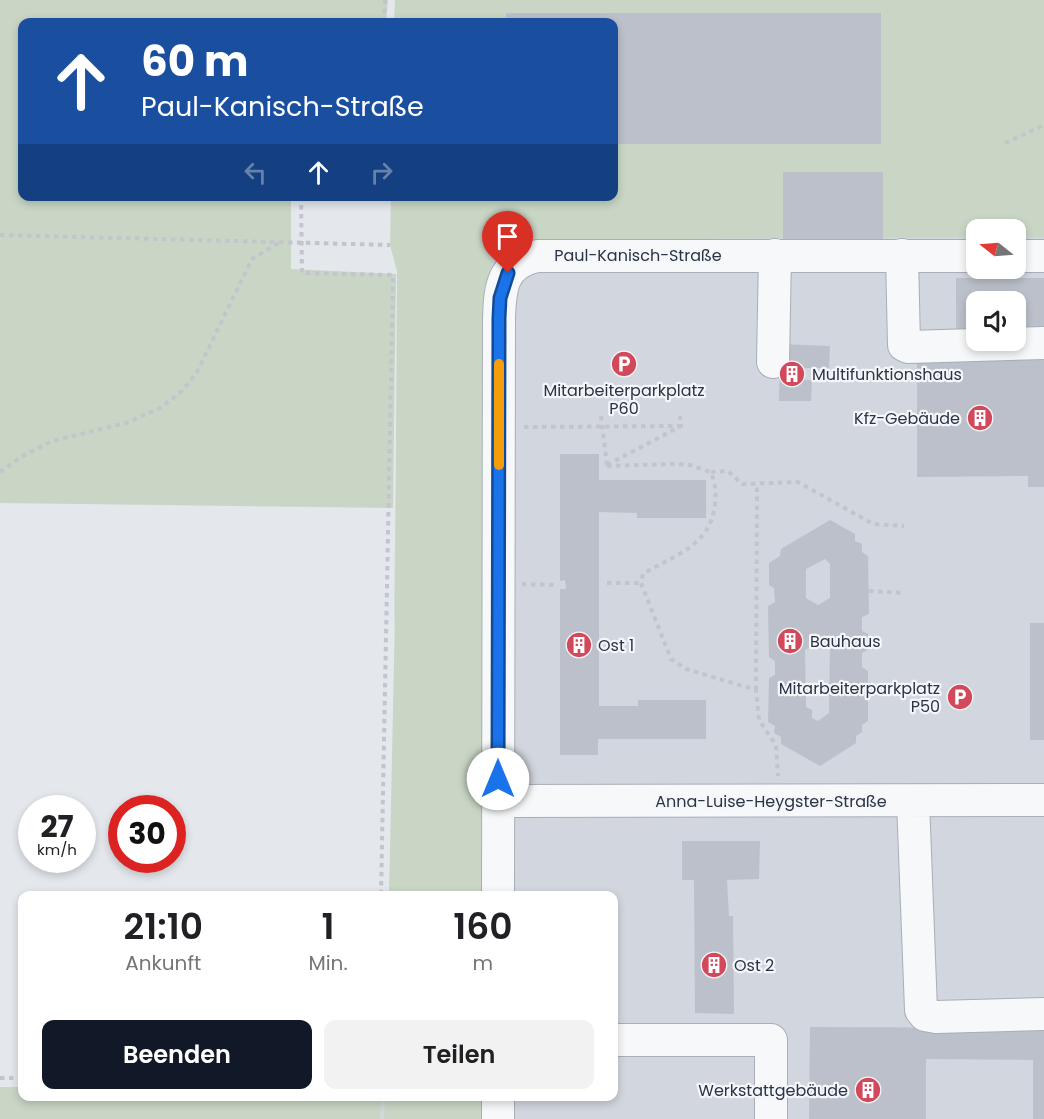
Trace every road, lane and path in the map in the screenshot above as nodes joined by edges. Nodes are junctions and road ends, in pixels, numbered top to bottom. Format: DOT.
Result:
graph roads {
  1 [pos="385,0"];
  2 [pos="384,18"];
  3 [pos="1044,125"];
  4 [pos="1005,143"];
  5 [pos="301,201"];
  6 [pos="0,235"];
  7 [pos="281,242"];
  8 [pos="301,242"];
  9 [pos="390,245"];
  10 [pos="776,255"];
  11 [pos="902,255"];
  12 [pos="966,256"];
  13 [pos="1026,256"];
  14 [pos="1044,256"];
  15 [pos="1044,343"];
  16 [pos="773,362"];
  17 [pos="601,416"];
  18 [pos="680,416"];
  19 [pos="602,426"];
  20 [pos="681,426"];
  21 [pos="516,428"];
  22 [pos="607,466"];
  23 [pos="0,472"];
  24 [pos="710,472"];
  25 [pos="757,485"];
  26 [pos="904,526"];
  27 [pos="607,583"];
  28 [pos="641,583"];
  29 [pos="869,591"];
  30 [pos="903,592"];
  31 [pos="756,690"];
  32 [pos="778,800"];
  33 [pos="1044,800"];
  34 [pos="498,801"];
  35 [pos="913,801"];
  36 [pos="381,891"];
  37 [pos="498,891"];
  38 [pos="1044,1014"];
  39 [pos="618,1040"];
  40 [pos="0,1078"];
  41 [pos="18,1078"];
  42 [pos="498,1101"];
  43 [pos="498,1119"];
  44 [pos="771,1119"];
  1 -- 2 [label="path"];
  3 -- 4 [label="path"];
  5 -- 8 [label="path"];
  6 -- 7 [label="path"];
  7 -- 8 [label="path"];
  7 -- 23 [label="path"];
  8 -- 9 [label="path"];
  8 -- 36 [label="path"];
  10 -- 11 [label="street, Paul-Kanisch-Straße"];
  10 -- 16 [label="street"];
  10 -- 34 [label="street, Paul-Kanisch-Straße"];
  11 -- 12 [label="street, Paul-Kanisch-Straße"];
  11 -- 15 [label="street"];
  13 -- 14 [label="street"];
  17 -- 19 [label="path"];
  18 -- 20 [label="path"];
  19 -- 20 [label="path"];
  19 -- 21 [label="path"];
  19 -- 22 [label="path"];
  20 -- 22 [label="path"];
  22 -- 24 [label="path"];
  24 -- 25 [label="path"];
  24 -- 28 [label="path"];
  25 -- 26 [label="path"];
  25 -- 31 [label="path"];
  27 -- 28 [label="path"];
  28 -- 31 [label="path"];
  29 -- 30 [label="path"];
  31 -- 32 [label="path"];
  32 -- 34 [label="street, Anna-Luise-Heygster-Straße"];
  32 -- 35 [label="street, Anna-Luise-Heygster-Straße"];
  33 -- 35 [label="street, Anna-Luise-Heygster-Straße"];
  34 -- 37 [label="street, Paul-Kanisch-Straße"];
  35 -- 38 [label="street"];
  39 -- 44 [label="street"];
  40 -- 41 [label="path"];
  42 -- 43 [label="street"];
}
